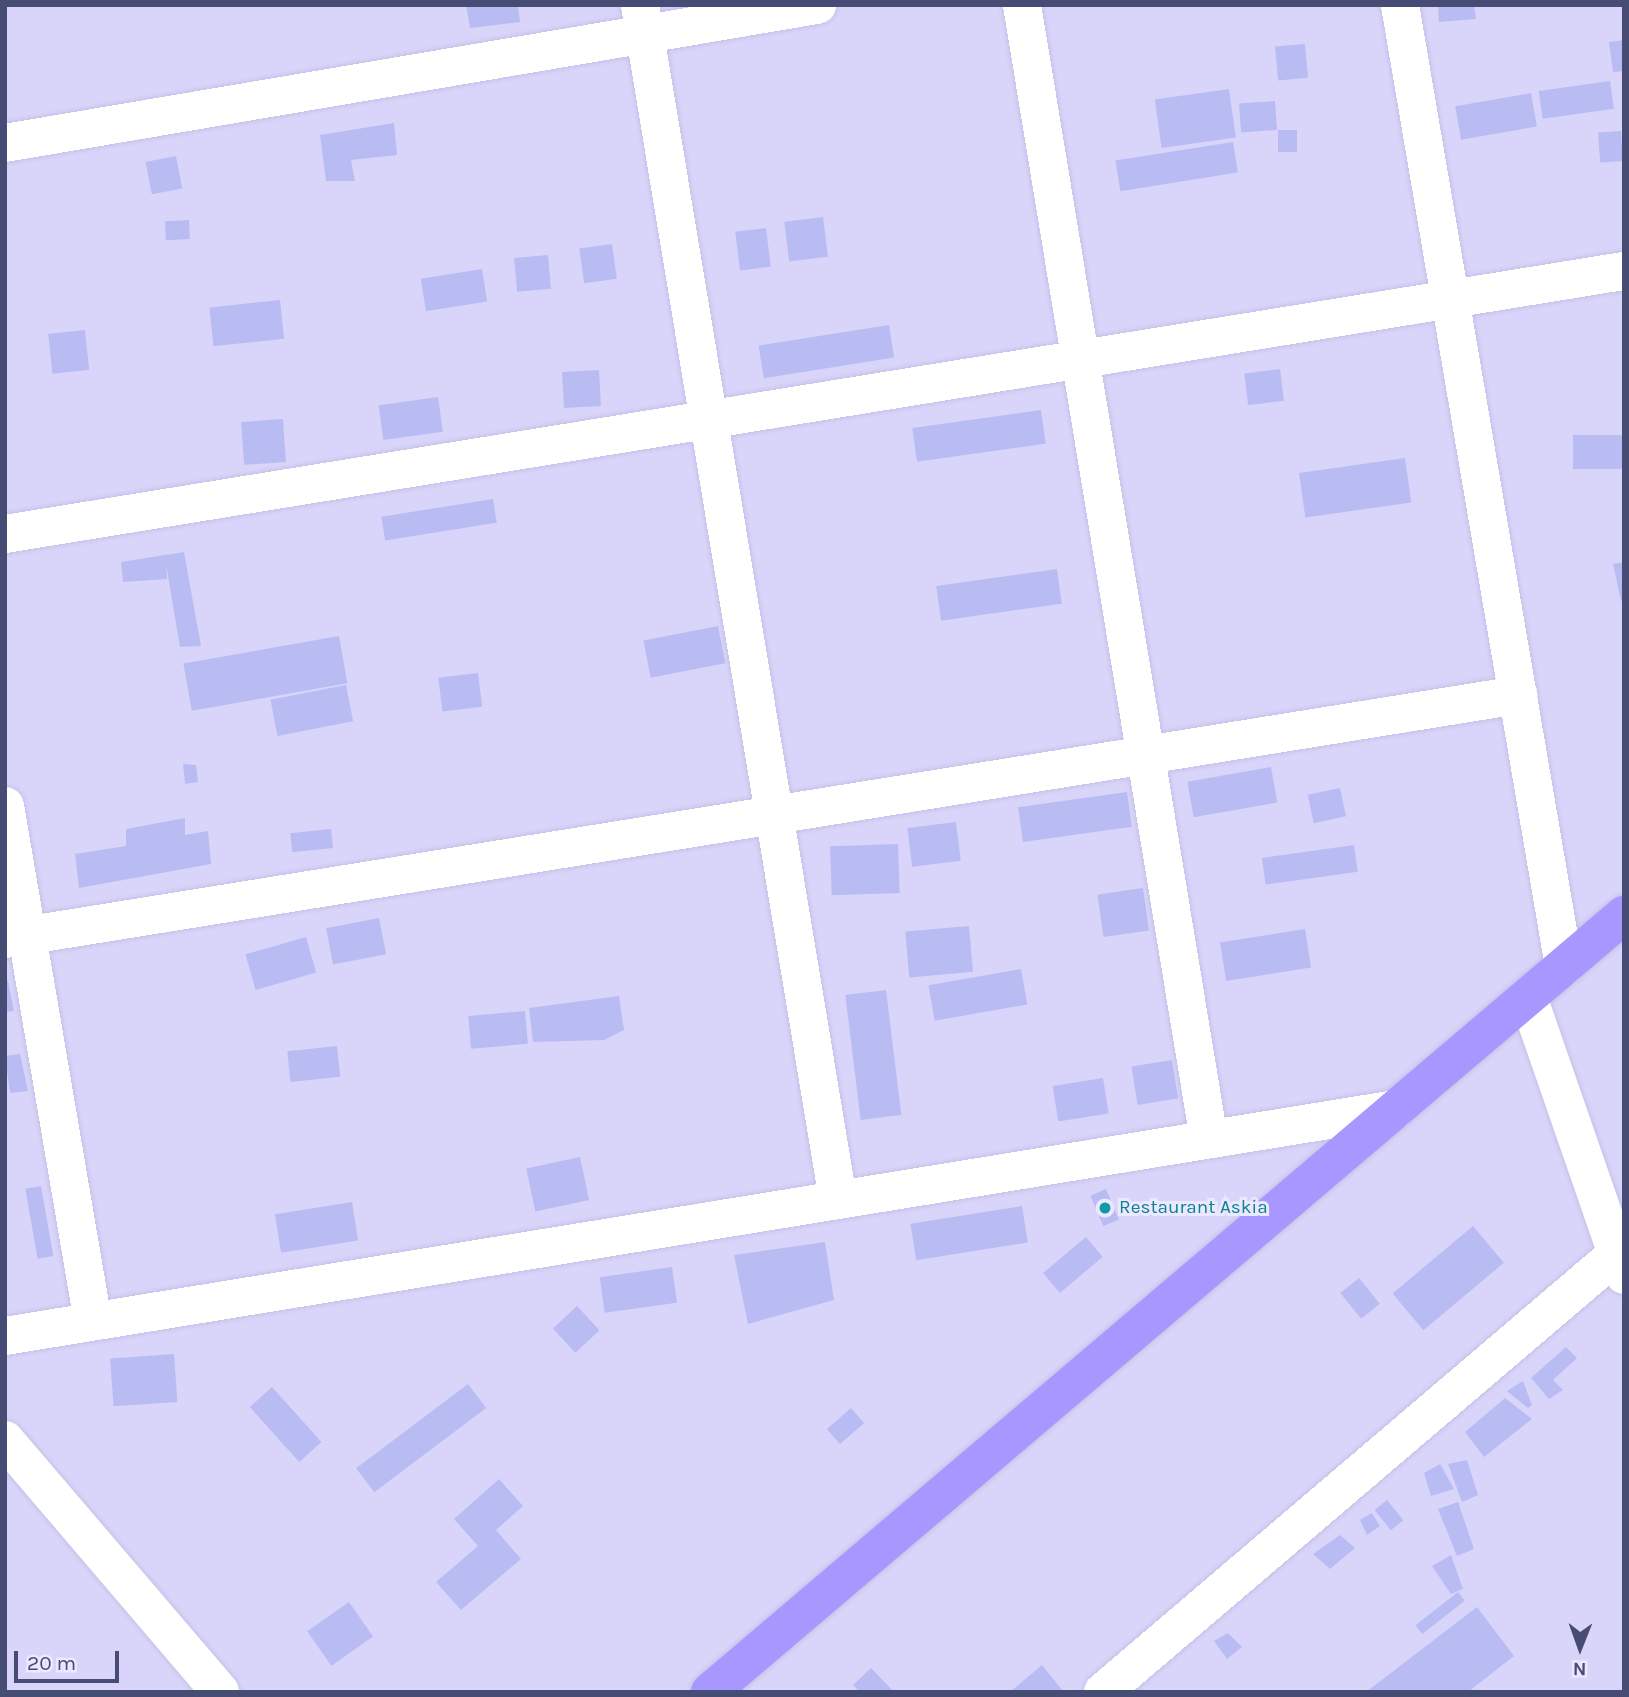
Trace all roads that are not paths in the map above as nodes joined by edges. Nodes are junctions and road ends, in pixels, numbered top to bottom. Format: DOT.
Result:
graph roads {
  1 [pos="817,5"];
  2 [pos="1022,5"];
  3 [pos="1400,5"];
  4 [pos="642,20"];
  5 [pos="5,143"];
  6 [pos="1624,271"];
  7 [pos="1451,299"];
  8 [pos="1080,359"];
  9 [pos="708,419"];
  10 [pos="5,534"];
  11 [pos="1518,695"];
  12 [pos="1145,755"];
  13 [pos="5,806"];
  14 [pos="774,814"];
  15 [pos="1624,915"];
  16 [pos="16,937"];
  17 [pos="1564,966"];
  18 [pos="1528,997"];
  19 [pos="1396,1109"];
  20 [pos="1209,1139"];
  21 [pos="838,1200"];
  22 [pos="1621,1259"];
  23 [pos="93,1322"];
  24 [pos="5,1336"];
  25 [pos="5,1440"];
  26 [pos="220,1692"];
  27 [pos="710,1692"];
  28 [pos="1103,1692"];
  1 -- 4 [label="street"];
  2 -- 8 [label="street"];
  3 -- 7 [label="street"];
  4 -- 5 [label="street"];
  4 -- 9 [label="street"];
  6 -- 7 [label="street"];
  7 -- 8 [label="street"];
  7 -- 11 [label="street"];
  8 -- 9 [label="street"];
  8 -- 12 [label="street"];
  9 -- 10 [label="street"];
  9 -- 14 [label="street"];
  11 -- 12 [label="street"];
  11 -- 17 [label="street"];
  12 -- 14 [label="street"];
  12 -- 20 [label="street"];
  13 -- 16 [label="street"];
  14 -- 16 [label="street"];
  14 -- 21 [label="street"];
  15 -- 17 [label="main road"];
  16 -- 23 [label="street"];
  17 -- 18 [label="main road"];
  18 -- 19 [label="main road"];
  18 -- 22 [label="street"];
  19 -- 20 [label="street"];
  19 -- 27 [label="main road"];
  20 -- 21 [label="street"];
  21 -- 23 [label="street"];
  22 -- 28 [label="street"];
  23 -- 24 [label="street"];
  25 -- 26 [label="street"];
}
